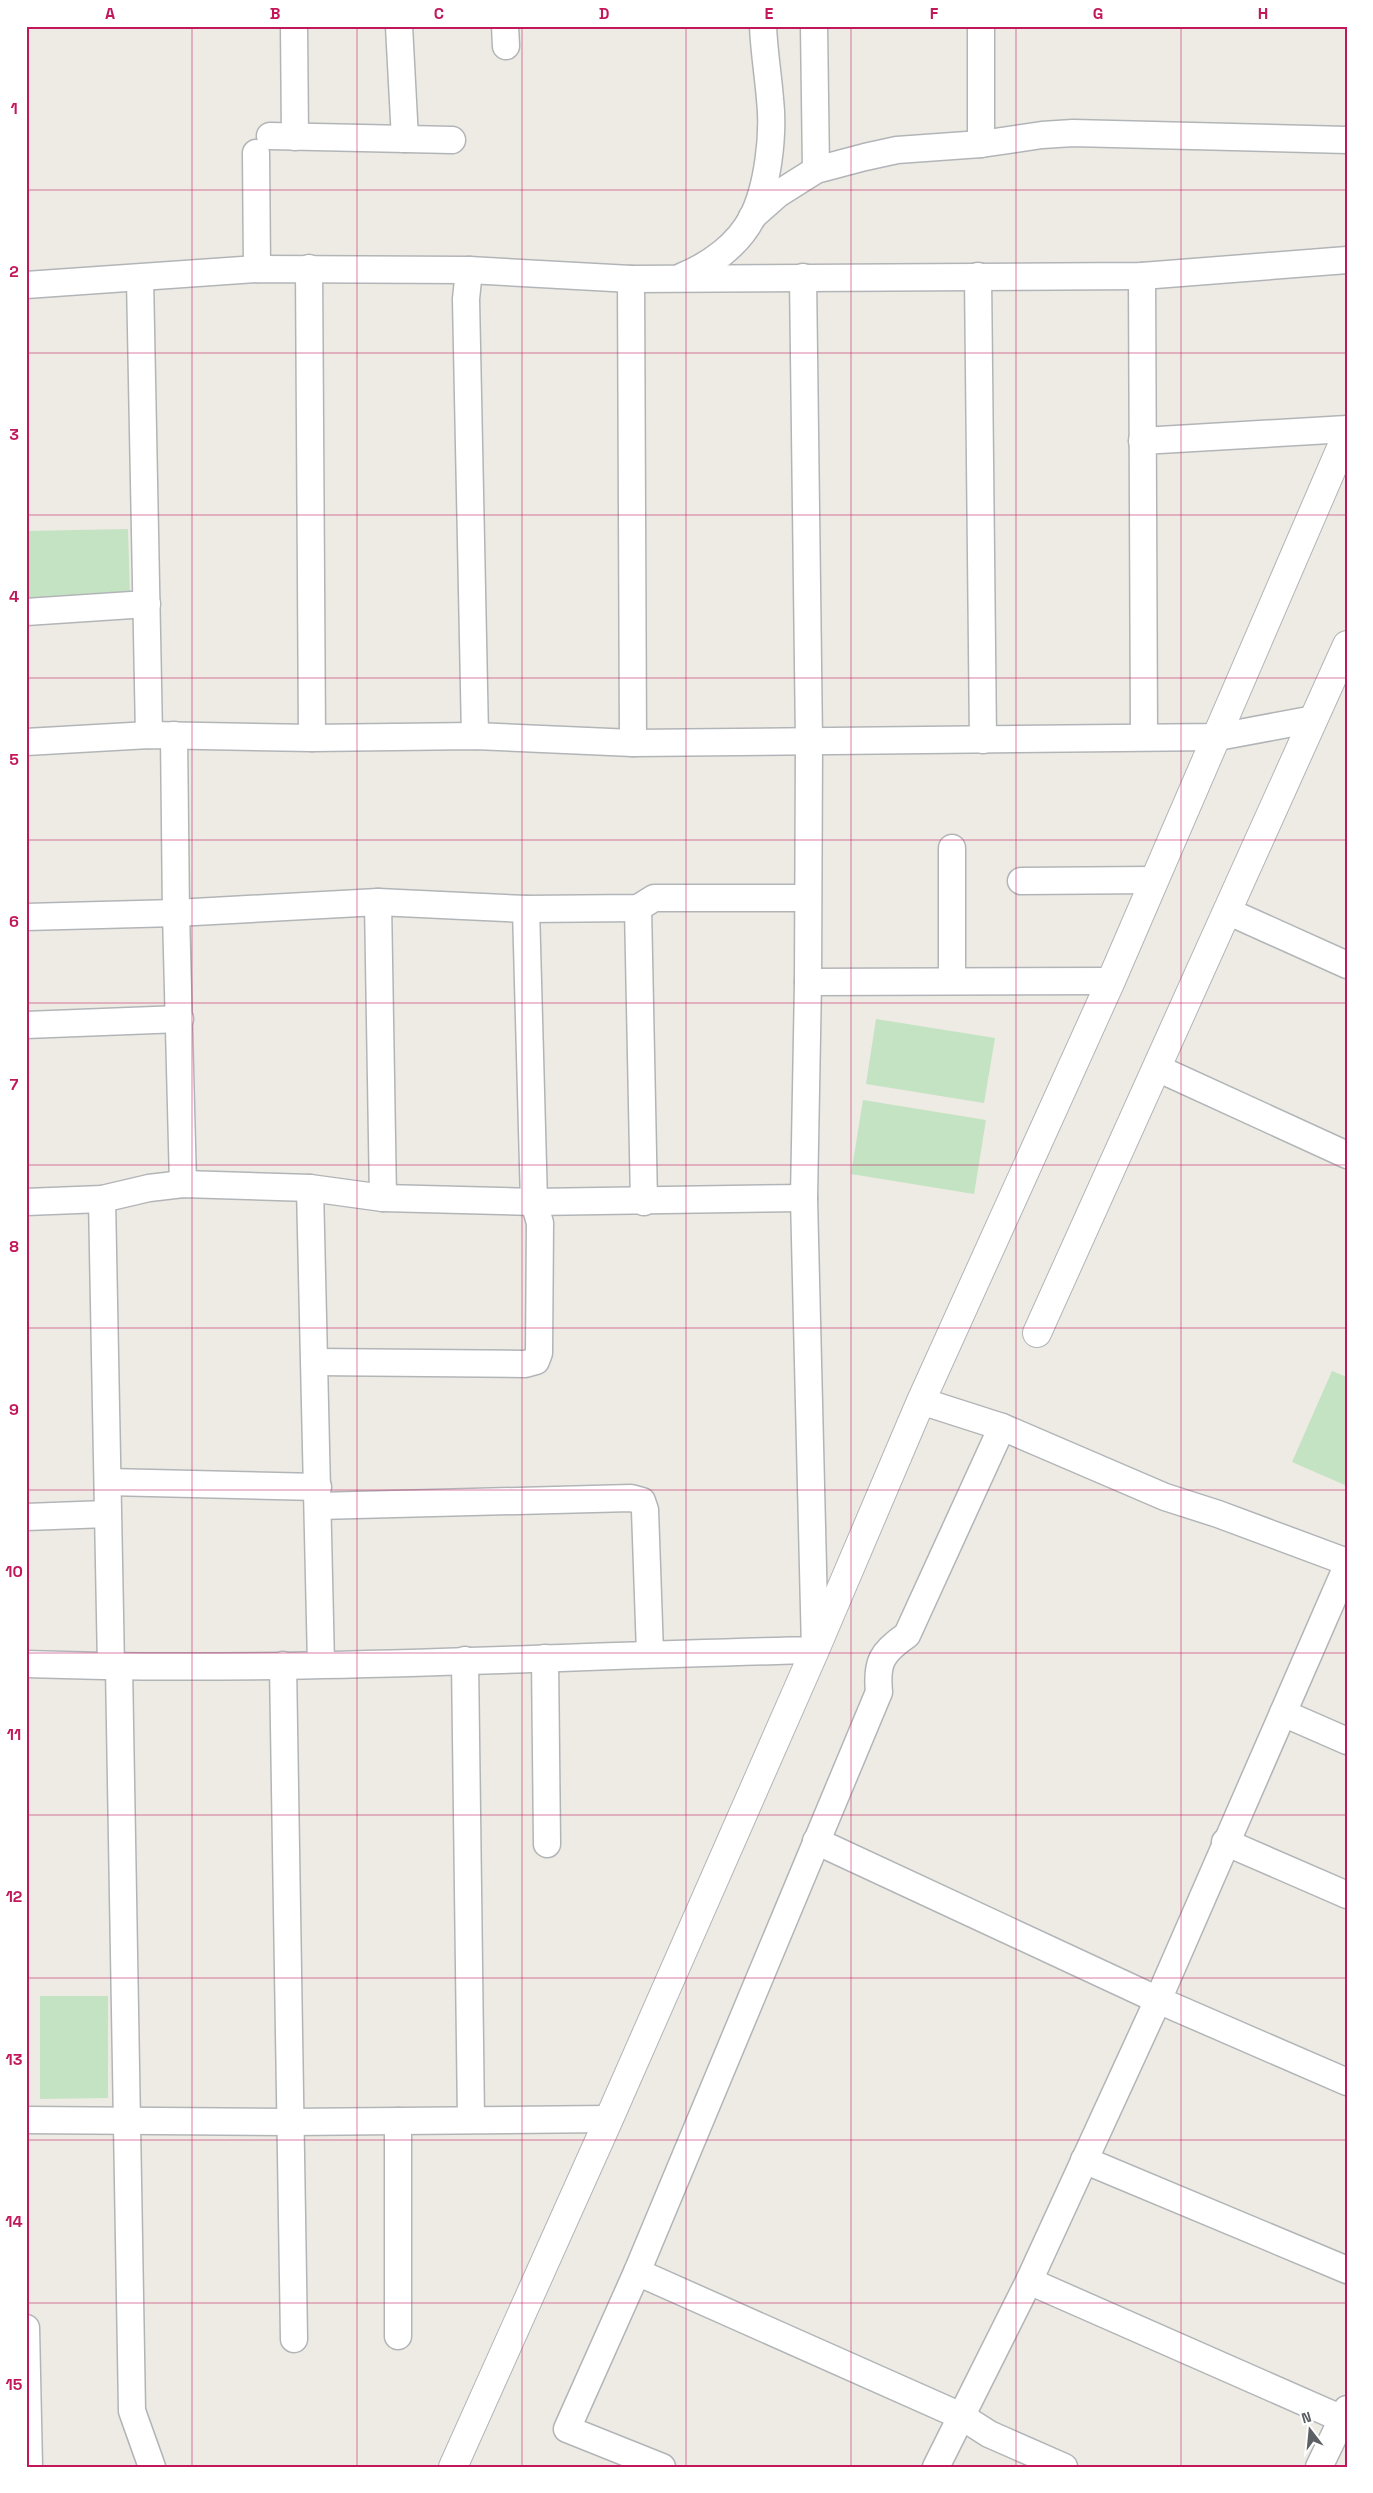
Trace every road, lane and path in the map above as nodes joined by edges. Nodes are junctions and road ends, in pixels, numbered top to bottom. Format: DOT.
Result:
graph roads {
  1 [pos="294,26"];
  2 [pos="399,26"];
  3 [pos="763,26"];
  4 [pos="814,26"];
  5 [pos="981,26"];
  6 [pos="295,137"];
  7 [pos="405,139"];
  8 [pos="452,140"];
  9 [pos="1347,140"];
  10 [pos="981,144"];
  11 [pos="816,170"];
  12 [pos="752,217"];
  13 [pos="1347,260"];
  14 [pos="309,268"];
  15 [pos="257,269"];
  16 [pos="469,270"];
  17 [pos="978,276"];
  18 [pos="1142,276"];
  19 [pos="803,277"];
  20 [pos="140,278"];
  21 [pos="631,279"];
  22 [pos="678,279"];
  23 [pos="26,285"];
  24 [pos="1347,429"];
  25 [pos="1347,434"];
  26 [pos="1142,440"];
  27 [pos="147,604"];
  28 [pos="26,612"];
  29 [pos="1347,645"];
  30 [pos="1314,719"];
  31 [pos="161,735"];
  32 [pos="475,736"];
  33 [pos="1144,736"];
  34 [pos="1218,737"];
  35 [pos="312,738"];
  36 [pos="983,740"];
  37 [pos="809,741"];
  38 [pos="26,742"];
  39 [pos="633,743"];
  40 [pos="952,848"];
  41 [pos="1154,880"];
  42 [pos="1021,881"];
  43 [pos="808,898"];
  44 [pos="378,902"];
  45 [pos="638,908"];
  46 [pos="526,909"];
  47 [pos="1227,911"];
  48 [pos="176,913"];
  49 [pos="26,917"];
  50 [pos="1347,965"];
  51 [pos="952,980"];
  52 [pos="1111,981"];
  53 [pos="808,982"];
  54 [pos="180,1019"];
  55 [pos="26,1025"];
  56 [pos="1157,1068"];
  57 [pos="1345,1151"];
  58 [pos="183,1184"];
  59 [pos="310,1188"];
  60 [pos="383,1198"];
  61 [pos="804,1198"];
  62 [pos="102,1199"];
  63 [pos="26,1202"];
  64 [pos="534,1202"];
  65 [pos="644,1202"];
  66 [pos="1037,1333"];
  67 [pos="315,1362"];
  68 [pos="921,1401"];
  69 [pos="1002,1428"];
  70 [pos="108,1482"];
  71 [pos="318,1497"];
  72 [pos="107,1514"];
  73 [pos="26,1517"];
  74 [pos="1347,1562"];
  75 [pos="1347,1566"];
  76 [pos="815,1650"];
  77 [pos="650,1654"];
  78 [pos="546,1658"];
  79 [pos="465,1660"];
  80 [pos="26,1664"];
  81 [pos="321,1664"];
  82 [pos="283,1665"];
  83 [pos="115,1667"];
  84 [pos="1283,1713"];
  85 [pos="1347,1741"];
  86 [pos="816,1841"];
  87 [pos="1225,1842"];
  88 [pos="547,1844"];
  89 [pos="1347,1895"];
  90 [pos="1158,2000"];
  91 [pos="1347,2082"];
  92 [pos="610,2119"];
  93 [pos="26,2120"];
  94 [pos="398,2120"];
  95 [pos="472,2120"];
  96 [pos="126,2122"];
  97 [pos="289,2122"];
  98 [pos="1084,2160"];
  99 [pos="1347,2270"];
  100 [pos="637,2272"];
  101 [pos="1029,2281"];
  102 [pos="26,2328"];
  103 [pos="398,2336"];
  104 [pos="294,2339"];
  105 [pos="961,2416"];
  106 [pos="1345,2417"];
  107 [pos="28,2467"];
  108 [pos="152,2467"];
  109 [pos="453,2467"];
  110 [pos="662,2467"];
  111 [pos="936,2467"];
  112 [pos="1064,2467"];
  113 [pos="1319,2467"];
  1 -- 6 [label="street"];
  2 -- 7 [label="street"];
  3 -- 12 [label="street"];
  4 -- 11 [label="street"];
  5 -- 10 [label="street"];
  6 -- 7 [label="street"];
  6 -- 15 [label="street"];
  7 -- 8 [label="street"];
  9 -- 10 [label="street"];
  10 -- 11 [label="street"];
  11 -- 12 [label="street"];
  12 -- 22 [label="street"];
  13 -- 18 [label="street"];
  14 -- 15 [label="street"];
  14 -- 16 [label="street"];
  14 -- 35 [label="street"];
  15 -- 20 [label="street"];
  16 -- 21 [label="street"];
  16 -- 32 [label="street"];
  17 -- 18 [label="street"];
  17 -- 19 [label="street"];
  17 -- 36 [label="street"];
  18 -- 26 [label="street"];
  19 -- 22 [label="street"];
  19 -- 37 [label="street"];
  20 -- 23 [label="street"];
  20 -- 27 [label="street"];
  21 -- 22 [label="street"];
  21 -- 39 [label="street"];
  24 -- 26 [label="street"];
  25 -- 34 [label="street"];
  26 -- 33 [label="street"];
  27 -- 28 [label="street"];
  27 -- 31 [label="street"];
  29 -- 30 [label="street"];
  30 -- 34 [label="street"];
  30 -- 47 [label="street"];
  31 -- 35 [label="street"];
  31 -- 38 [label="street"];
  31 -- 48 [label="street"];
  32 -- 35 [label="street"];
  32 -- 39 [label="street"];
  33 -- 34 [label="street"];
  33 -- 36 [label="street"];
  34 -- 41 [label="street"];
  36 -- 37 [label="street"];
  37 -- 39 [label="street"];
  37 -- 43 [label="street"];
  40 -- 51 [label="street"];
  41 -- 42 [label="street"];
  41 -- 52 [label="street"];
  43 -- 45 [label="street"];
  43 -- 53 [label="street"];
  44 -- 46 [label="street"];
  44 -- 48 [label="street"];
  44 -- 60 [label="street"];
  45 -- 46 [label="street"];
  45 -- 65 [label="street"];
  46 -- 64 [label="street"];
  47 -- 50 [label="street"];
  47 -- 56 [label="street"];
  48 -- 49 [label="street"];
  48 -- 54 [label="street"];
  51 -- 52 [label="street"];
  51 -- 53 [label="street"];
  52 -- 68 [label="street"];
  53 -- 61 [label="street"];
  54 -- 55 [label="street"];
  54 -- 58 [label="street"];
  56 -- 57 [label="street"];
  56 -- 66 [label="street"];
  58 -- 59 [label="street"];
  58 -- 62 [label="street"];
  59 -- 60 [label="street"];
  59 -- 67 [label="street"];
  60 -- 64 [label="street"];
  61 -- 65 [label="street"];
  61 -- 76 [label="street"];
  62 -- 63 [label="street"];
  62 -- 70 [label="street"];
  64 -- 65 [label="street"];
  64 -- 67 [label="street"];
  67 -- 71 [label="street"];
  68 -- 69 [label="street"];
  68 -- 76 [label="street"];
  69 -- 74 [label="street"];
  69 -- 86 [label="street"];
  70 -- 71 [label="street"];
  70 -- 72 [label="street"];
  71 -- 77 [label="street"];
  71 -- 81 [label="street"];
  72 -- 73 [label="street"];
  72 -- 83 [label="street"];
  75 -- 84 [label="street"];
  76 -- 77 [label="street"];
  76 -- 92 [label="street"];
  77 -- 78 [label="street"];
  78 -- 79 [label="street"];
  78 -- 88 [label="street"];
  79 -- 81 [label="street"];
  79 -- 95 [label="street"];
  80 -- 83 [label="street"];
  81 -- 82 [label="street"];
  82 -- 83 [label="street"];
  82 -- 97 [label="street"];
  83 -- 96 [label="street"];
  84 -- 85 [label="street"];
  84 -- 87 [label="street"];
  86 -- 90 [label="street"];
  86 -- 100 [label="street"];
  87 -- 89 [label="street"];
  87 -- 90 [label="street"];
  90 -- 91 [label="street"];
  90 -- 98 [label="street"];
  92 -- 95 [label="street"];
  92 -- 109 [label="street"];
  93 -- 96 [label="street"];
  94 -- 95 [label="street"];
  94 -- 97 [label="street"];
  94 -- 103 [label="street"];
  96 -- 97 [label="street"];
  96 -- 108 [label="street"];
  97 -- 104 [label="street"];
  98 -- 99 [label="street"];
  98 -- 101 [label="street"];
  100 -- 105 [label="street"];
  100 -- 110 [label="street"];
  101 -- 105 [label="street"];
  101 -- 106 [label="street"];
  102 -- 107 [label="street"];
  105 -- 111 [label="street"];
  105 -- 112 [label="street"];
  106 -- 113 [label="street"];
}
